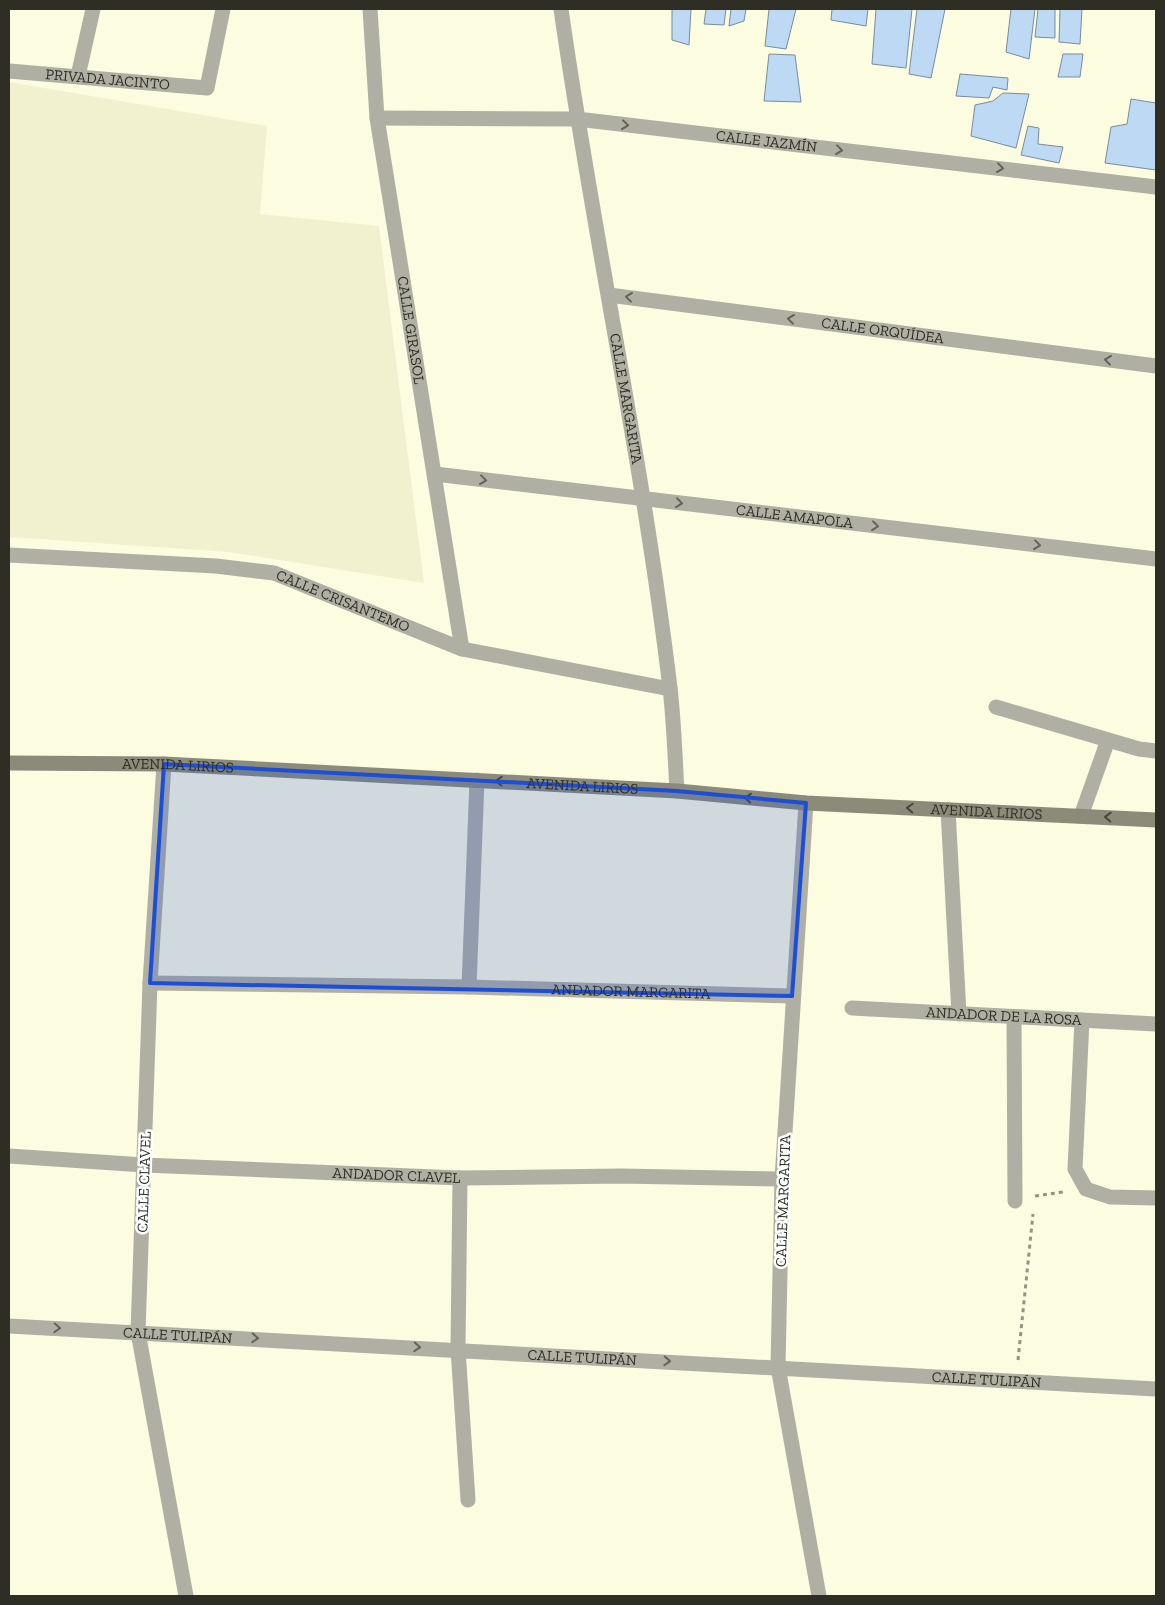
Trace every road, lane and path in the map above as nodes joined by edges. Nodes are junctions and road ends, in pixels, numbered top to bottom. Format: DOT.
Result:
graph roads {
  1 [pos="93,9"];
  2 [pos="224,9"];
  3 [pos="370,9"];
  4 [pos="561,9"];
  5 [pos="9,71"];
  6 [pos="78,76"];
  7 [pos="377,118"];
  8 [pos="576,120"];
  9 [pos="1156,187"];
  10 [pos="609,295"];
  11 [pos="1156,366"];
  12 [pos="435,474"];
  13 [pos="643,499"];
  14 [pos="9,555"];
  15 [pos="1156,559"];
  16 [pos="462,648"];
  17 [pos="670,690"];
  18 [pos="996,707"];
  19 [pos="1108,740"];
  20 [pos="1156,751"];
  21 [pos="9,763"];
  22 [pos="164,764"];
  23 [pos="476,780"];
  24 [pos="677,791"];
  25 [pos="806,803"];
  26 [pos="948,810"];
  27 [pos="1081,816"];
  28 [pos="1156,820"];
  29 [pos="150,983"];
  30 [pos="469,987"];
  31 [pos="792,996"];
  32 [pos="852,1008"];
  33 [pos="959,1014"];
  34 [pos="1014,1017"];
  35 [pos="1082,1020"];
  36 [pos="1156,1024"];
  37 [pos="9,1156"];
  38 [pos="144,1165"];
  39 [pos="460,1178"];
  40 [pos="782,1179"];
  41 [pos="1086,1189"];
  42 [pos="1034,1196"];
  43 [pos="1156,1198"];
  44 [pos="1014,1201"];
  45 [pos="9,1326"];
  46 [pos="138,1332"];
  47 [pos="458,1349"];
  48 [pos="778,1367"];
  49 [pos="1015,1381"];
  50 [pos="1156,1389"];
  51 [pos="468,1500"];
  52 [pos="186,1596"];
  53 [pos="819,1596"];
  1 -- 6 [label="street"];
  2 -- 6 [label="street, PRIVADA JACINTO"];
  3 -- 7 [label="street, CALLE GIRASOL"];
  4 -- 8 [label="street, CALLE MARGARITA"];
  5 -- 6 [label="street, PRIVADA JACINTO"];
  7 -- 8 [label="street, CALLE JAZMÍN"];
  7 -- 12 [label="street, CALLE GIRASOL"];
  8 -- 9 [label="street, CALLE JAZMÍN, one-way"];
  8 -- 10 [label="street, CALLE MARGARITA"];
  11 -- 10 [label="street, CALLE ORQUÍDEA, one-way"];
  10 -- 13 [label="street, CALLE MARGARITA"];
  12 -- 13 [label="street, CALLE AMAPOLA, one-way"];
  12 -- 16 [label="street, CALLE GIRASOL"];
  13 -- 15 [label="street, CALLE AMAPOLA, one-way"];
  13 -- 17 [label="street, CALLE MARGARITA"];
  14 -- 16 [label="street, CALLE CRISANTEMO"];
  16 -- 17 [label="street, CALLE CRISANTEMO"];
  17 -- 24 [label="street, CALLE MARGARITA"];
  18 -- 19 [label="street"];
  19 -- 20 [label="street"];
  19 -- 27 [label="street"];
  21 -- 22 [label="street, AVENIDA LIRIOS"];
  22 -- 23 [label="street, AVENIDA LIRIOS"];
  22 -- 29 [label="street, CALLE CLAVEL"];
  24 -- 23 [label="street, AVENIDA LIRIOS, one-way"];
  23 -- 30 [label="street"];
  25 -- 24 [label="street, AVENIDA LIRIOS, one-way"];
  26 -- 25 [label="street, AVENIDA LIRIOS, one-way"];
  25 -- 31 [label="street, CALLE MARGARITA"];
  26 -- 27 [label="street, AVENIDA LIRIOS"];
  26 -- 33 [label="street"];
  28 -- 27 [label="street, AVENIDA LIRIOS, one-way"];
  29 -- 30 [label="street"];
  29 -- 38 [label="street, CALLE CLAVEL"];
  30 -- 31 [label="street, ANDADOR MARGARITA"];
  31 -- 40 [label="street, CALLE MARGARITA"];
  32 -- 33 [label="street, ANDADOR DE LA ROSA"];
  33 -- 34 [label="street, ANDADOR DE LA ROSA"];
  34 -- 35 [label="street, ANDADOR DE LA ROSA"];
  34 -- 44 [label="street"];
  35 -- 36 [label="street, ANDADOR DE LA ROSA"];
  35 -- 41 [label="street"];
  37 -- 38 [label="street, ANDADOR CLAVEL"];
  38 -- 39 [label="street, ANDADOR CLAVEL"];
  38 -- 46 [label="street, CALLE CLAVEL"];
  39 -- 40 [label="street, ANDADOR CLAVEL"];
  39 -- 47 [label="street"];
  40 -- 48 [label="street, CALLE MARGARITA"];
  41 -- 42 [label="path"];
  41 -- 43 [label="street"];
  42 -- 44 [label="path"];
  42 -- 49 [label="path"];
  45 -- 46 [label="street, CALLE TULIPÁN, one-way"];
  46 -- 47 [label="street, CALLE TULIPÁN, one-way"];
  46 -- 52 [label="street, CALLE CLAVEL"];
  47 -- 48 [label="street, CALLE TULIPÁN, one-way"];
  47 -- 51 [label="street"];
  48 -- 49 [label="street, CALLE TULIPÁN"];
  48 -- 53 [label="street, CALLE MARGARITA"];
  49 -- 50 [label="street, CALLE TULIPÁN"];
}
